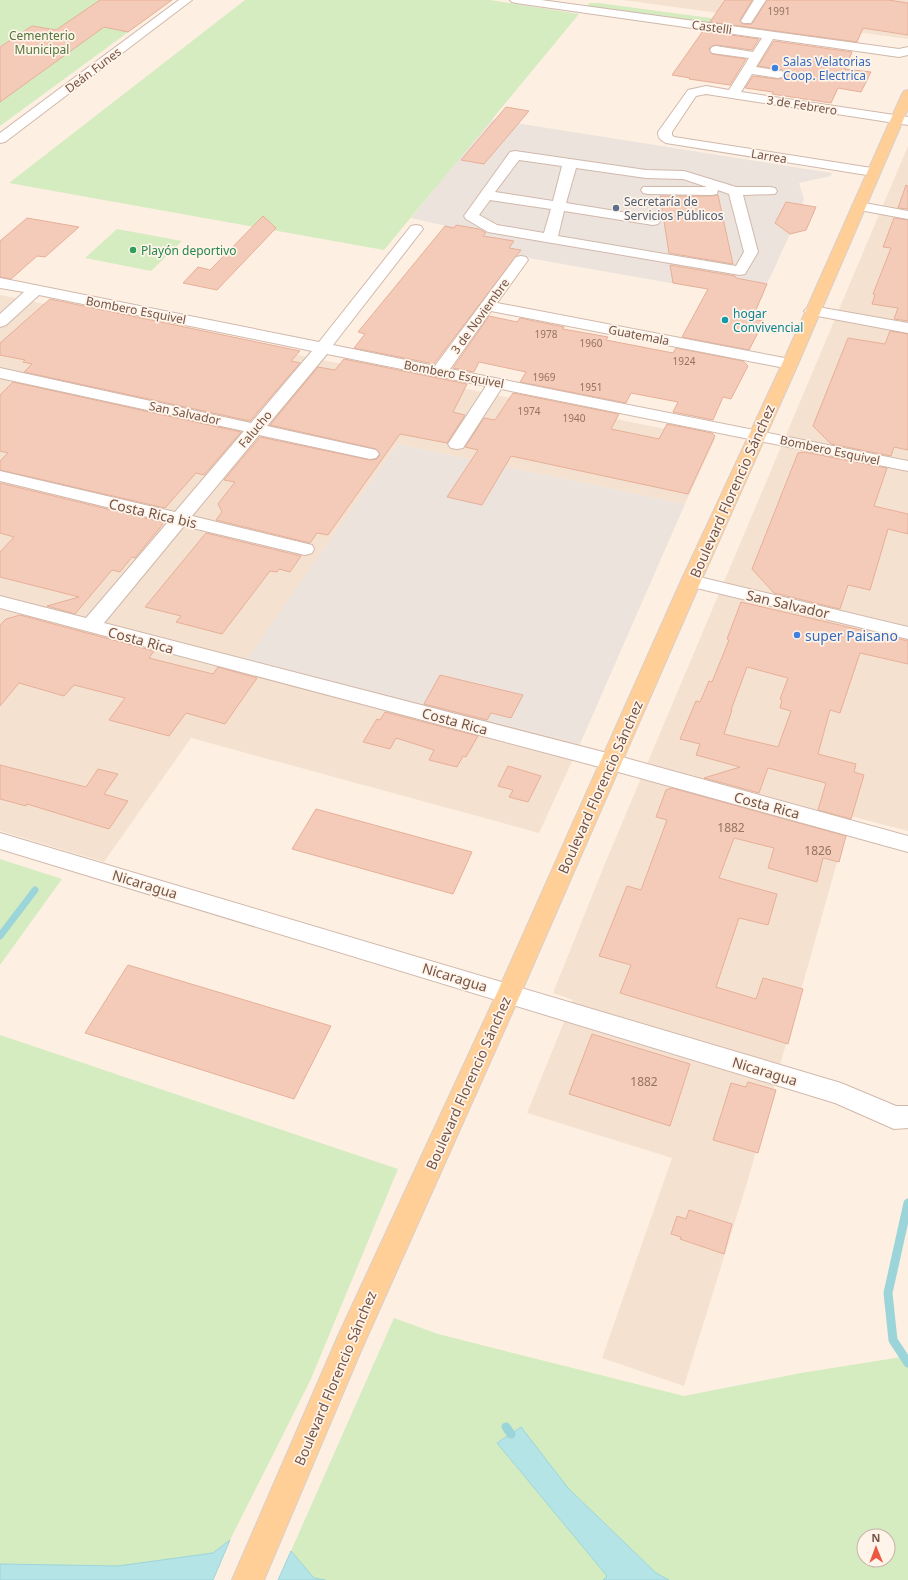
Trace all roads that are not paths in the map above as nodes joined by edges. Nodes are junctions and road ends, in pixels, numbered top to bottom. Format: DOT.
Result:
graph roads {
  1 [pos="186,0"];
  2 [pos="516,0"];
  3 [pos="593,0"];
  4 [pos="760,0"];
  5 [pos="578,4"];
  6 [pos="739,24"];
  7 [pos="770,35"];
  8 [pos="908,43"];
  9 [pos="716,50"];
  10 [pos="908,51"];
  11 [pos="757,56"];
  12 [pos="748,70"];
  13 [pos="775,85"];
  14 [pos="733,94"];
  15 [pos="908,94"];
  16 [pos="903,120"];
  17 [pos="665,137"];
  18 [pos="0,139"];
  19 [pos="570,163"];
  20 [pos="873,172"];
  21 [pos="646,174"];
  22 [pos="648,190"];
  23 [pos="735,191"];
  24 [pos="770,191"];
  25 [pos="486,195"];
  26 [pos="559,206"];
  27 [pos="859,206"];
  28 [pos="908,215"];
  29 [pos="653,220"];
  30 [pos="416,229"];
  31 [pos="550,239"];
  32 [pos="659,257"];
  33 [pos="521,260"];
  34 [pos="0,283"];
  35 [pos="36,290"];
  36 [pos="488,306"];
  37 [pos="812,311"];
  38 [pos="0,322"];
  39 [pos="908,328"];
  40 [pos="323,348"];
  41 [pos="790,364"];
  42 [pos="440,371"];
  43 [pos="0,373"];
  44 [pos="496,383"];
  45 [pos="255,429"];
  46 [pos="757,435"];
  47 [pos="457,444"];
  48 [pos="370,454"];
  49 [pos="908,466"];
  50 [pos="0,476"];
  51 [pos="180,519"];
  52 [pos="305,549"];
  53 [pos="691,581"];
  54 [pos="0,602"];
  55 [pos="90,626"];
  56 [pos="908,632"];
  57 [pos="611,762"];
  58 [pos="0,841"];
  59 [pos="908,844"];
  60 [pos="509,993"];
  61 [pos="908,1117"];
  62 [pos="248,1580"];
  1 -- 18 [label="street, Deán Funes"];
  2 -- 5 [label="street, Castelli"];
  3 -- 6 [label="street, Castelli"];
  4 -- 6 [label="street"];
  5 -- 6 [label="street, Castelli"];
  6 -- 7 [label="street, Castelli"];
  6 -- 8 [label="street, Castelli"];
  7 -- 10 [label="street, Castelli"];
  7 -- 11 [label="street"];
  9 -- 11 [label="street"];
  11 -- 12 [label="street"];
  12 -- 13 [label="street"];
  12 -- 14 [label="street"];
  14 -- 16 [label="street, 3 de Febrero"];
  14 -- 17 [label="street, 3 de Febrero"];
  15 -- 16 [label="main road, Boulevard Florencio Sánchez"];
  16 -- 20 [label="main road, Boulevard Florencio Sánchez"];
  17 -- 20 [label="street, Larrea"];
  19 -- 21 [label="street"];
  19 -- 25 [label="street"];
  19 -- 26 [label="street"];
  20 -- 27 [label="main road, Boulevard Florencio Sánchez"];
  21 -- 22 [label="street"];
  21 -- 23 [label="street"];
  22 -- 23 [label="street"];
  22 -- 29 [label="street"];
  23 -- 24 [label="street"];
  23 -- 32 [label="street"];
  25 -- 26 [label="street"];
  25 -- 31 [label="street"];
  26 -- 29 [label="street"];
  26 -- 31 [label="street"];
  27 -- 28 [label="street"];
  27 -- 37 [label="main road, Boulevard Florencio Sánchez"];
  29 -- 32 [label="street"];
  30 -- 40 [label="street, Falucho"];
  31 -- 32 [label="street"];
  33 -- 36 [label="street, 3 de Noviembre"];
  34 -- 35 [label="street, Bombero Esquivel"];
  35 -- 38 [label="street"];
  35 -- 40 [label="street, Bombero Esquivel"];
  36 -- 41 [label="street, Guatemala"];
  36 -- 42 [label="street, 3 de Noviembre"];
  37 -- 39 [label="street"];
  37 -- 41 [label="main road, Boulevard Florencio Sánchez"];
  40 -- 42 [label="street, Bombero Esquivel"];
  40 -- 45 [label="street, Falucho"];
  41 -- 46 [label="main road, Boulevard Florencio Sánchez"];
  42 -- 44 [label="street, Bombero Esquivel"];
  43 -- 45 [label="street, San Salvador"];
  44 -- 46 [label="street, Bombero Esquivel"];
  44 -- 47 [label="street"];
  45 -- 48 [label="street, San Salvador"];
  45 -- 51 [label="street, Falucho"];
  46 -- 49 [label="street, Bombero Esquivel"];
  46 -- 53 [label="main road, Boulevard Florencio Sánchez"];
  50 -- 51 [label="street, Costa Rica bis"];
  51 -- 52 [label="street, Costa Rica bis"];
  51 -- 55 [label="street, Falucho"];
  53 -- 56 [label="street, San Salvador"];
  53 -- 57 [label="main road, Boulevard Florencio Sánchez"];
  54 -- 55 [label="street, Costa Rica"];
  55 -- 57 [label="street, Costa Rica"];
  57 -- 59 [label="street, Costa Rica"];
  57 -- 60 [label="main road, Boulevard Florencio Sánchez"];
  58 -- 60 [label="street, Nicaragua"];
  60 -- 61 [label="street, Nicaragua"];
  60 -- 62 [label="main road, Boulevard Florencio Sánchez"];
}
